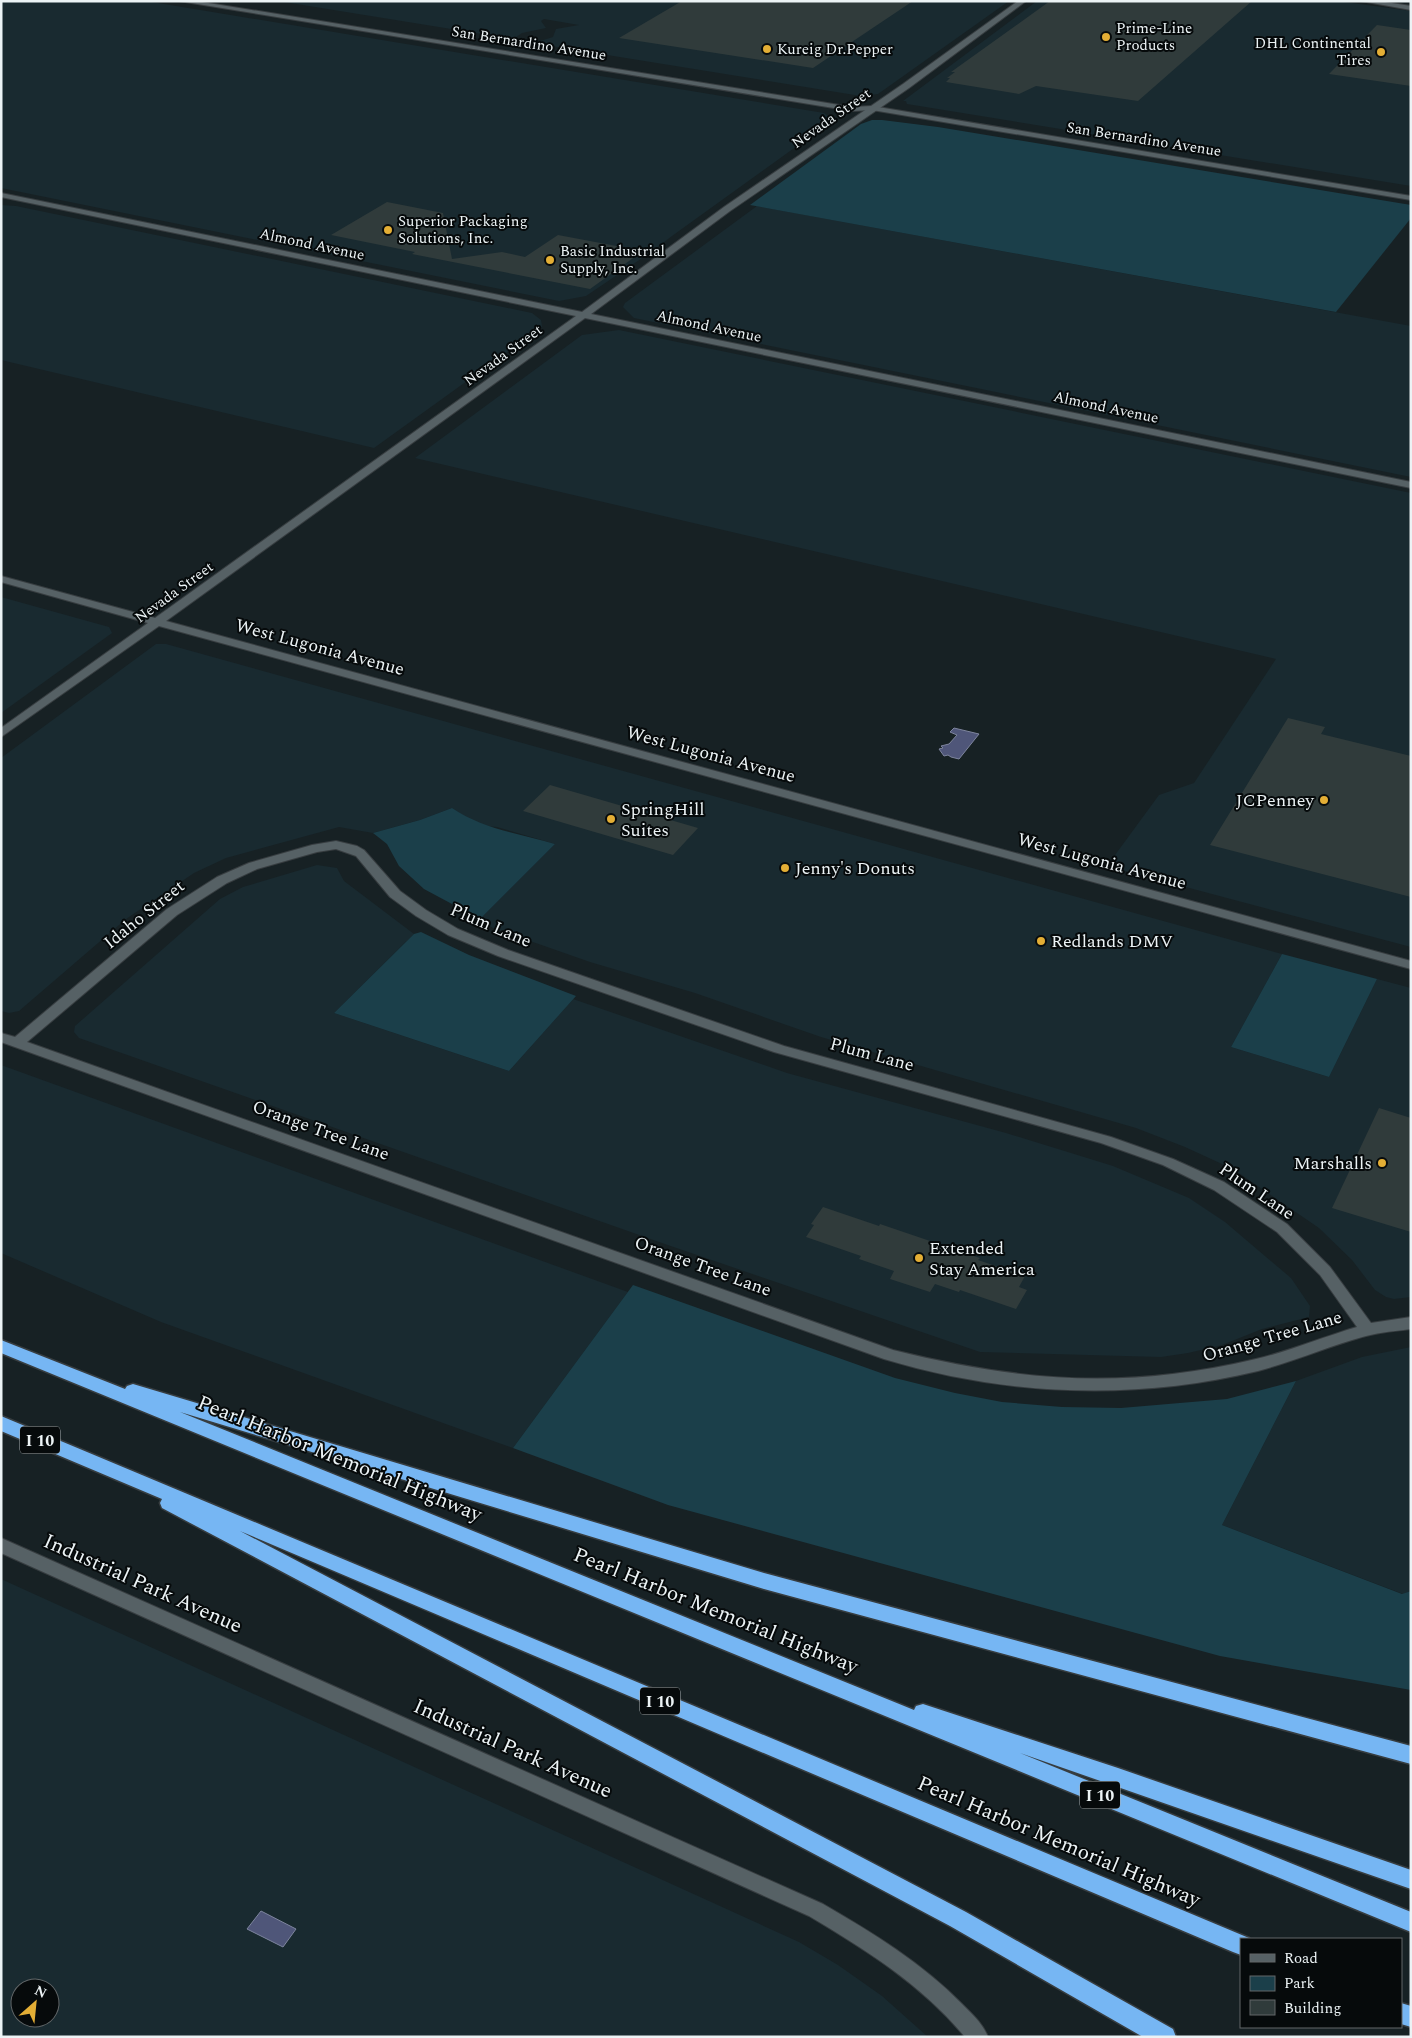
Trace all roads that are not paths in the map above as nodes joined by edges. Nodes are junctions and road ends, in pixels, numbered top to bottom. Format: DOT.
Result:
graph roads {
  1 [pos="182,1"];
  2 [pos="1023,1"];
  3 [pos="1364,1"];
  4 [pos="1411,8"];
  5 [pos="555,53"];
  6 [pos="872,108"];
  7 [pos="1,195"];
  8 [pos="1411,198"];
  9 [pos="583,315"];
  10 [pos="1411,485"];
  11 [pos="1,579"];
  12 [pos="159,621"];
  13 [pos="1,734"];
  14 [pos="343,846"];
  15 [pos="1411,965"];
  16 [pos="1,1037"];
  17 [pos="17,1043"];
  18 [pos="1411,1323"];
  19 [pos="1367,1329"];
  20 [pos="1,1346"];
  21 [pos="43,1364"];
  22 [pos="1,1423"];
  23 [pos="79,1456"];
  24 [pos="1,1545"];
  25 [pos="790,1667"];
  26 [pos="1411,1755"];
  27 [pos="1411,1880"];
  28 [pos="1411,1922"];
  29 [pos="1240,1945"];
  30 [pos="978,2037"];
  31 [pos="1166,2037"];
  1 -- 6 [label="street, San Bernardino Avenue"];
  2 -- 6 [label="street, Nevada Street"];
  3 -- 4 [label="street"];
  5 -- 6 [label="street, San Bernardino Avenue"];
  6 -- 8 [label="street, San Bernardino Avenue"];
  6 -- 9 [label="street, Nevada Street"];
  7 -- 9 [label="street, Almond Avenue"];
  9 -- 10 [label="street, Almond Avenue"];
  9 -- 12 [label="street, Nevada Street"];
  11 -- 12 [label="street, West Lugonia Avenue"];
  12 -- 13 [label="street, Nevada Street"];
  12 -- 15 [label="street, West Lugonia Avenue"];
  14 -- 17 [label="street, Idaho Street"];
  14 -- 19 [label="street, Plum Lane"];
  16 -- 17 [label="street, Orange Tree Lane"];
  17 -- 19 [label="street, Orange Tree Lane"];
  18 -- 19 [label="street, Orange Tree Lane"];
  20 -- 21 [label="highway, Pearl Harbor Memorial Highway / I 10"];
  21 -- 25 [label="highway, Pearl Harbor Memorial Highway / I 10"];
  21 -- 26 [label="highway"];
  22 -- 23 [label="highway, Pearl Harbor Memorial Highway / I 10"];
  23 -- 29 [label="highway, Pearl Harbor Memorial Highway / I 10"];
  23 -- 31 [label="highway"];
  24 -- 30 [label="street, Industrial Park Avenue"];
  25 -- 27 [label="highway"];
  25 -- 28 [label="highway, Pearl Harbor Memorial Highway / I 10"];
}
